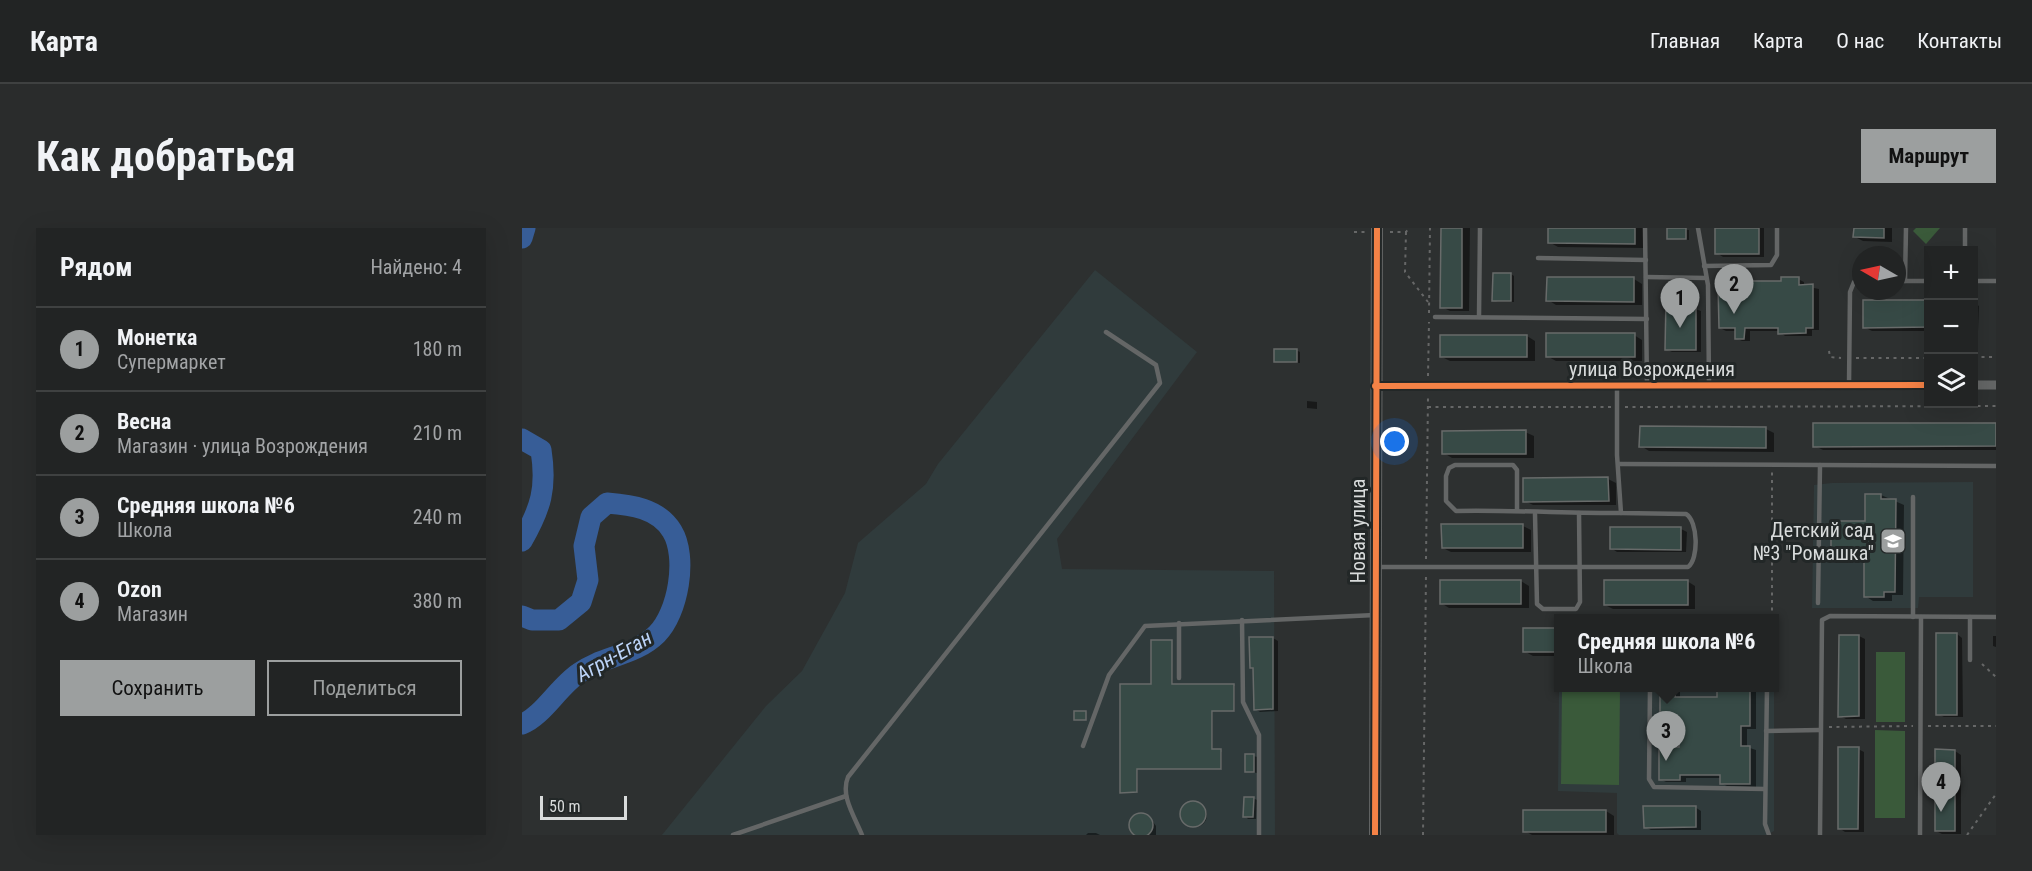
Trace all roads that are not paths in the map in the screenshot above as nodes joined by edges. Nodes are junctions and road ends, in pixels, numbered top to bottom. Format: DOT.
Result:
graph roads {
  1 [pos="1377,228"];
  2 [pos="1480,228"];
  3 [pos="1646,228"];
  4 [pos="1698,228"];
  5 [pos="1777,228"];
  6 [pos="1906,228"];
  7 [pos="1965,228"];
  8 [pos="1906,246"];
  9 [pos="1965,246"];
  10 [pos="1538,258"];
  11 [pos="1646,260"];
  12 [pos="1704,266"];
  13 [pos="1646,277"];
  14 [pos="1706,278"];
  15 [pos="1906,281"];
  16 [pos="1924,281"];
  17 [pos="1978,281"];
  18 [pos="1996,281"];
  19 [pos="1852,284"];
  20 [pos="1435,317"];
  21 [pos="1479,317"];
  22 [pos="1647,319"];
  23 [pos="1106,332"];
  24 [pos="1849,385"];
  25 [pos="1924,385"];
  26 [pos="1978,385"];
  27 [pos="1996,385"];
  28 [pos="1375,386"];
  29 [pos="1617,386"];
  30 [pos="1647,386"];
  31 [pos="1709,386"];
  32 [pos="1619,464"];
  33 [pos="1820,465"];
  34 [pos="1996,466"];
  35 [pos="1913,496"];
  36 [pos="1517,510"];
  37 [pos="1579,513"];
  38 [pos="1621,513"];
  39 [pos="1535,514"];
  40 [pos="1374,567"];
  41 [pos="1536,567"];
  42 [pos="1580,568"];
  43 [pos="1818,603"];
  44 [pos="1374,615"];
  45 [pos="1913,617"];
  46 [pos="1921,617"];
  47 [pos="1970,617"];
  48 [pos="1996,617"];
  49 [pos="1242,620"];
  50 [pos="1179,623"];
  51 [pos="1970,660"];
  52 [pos="1179,678"];
  53 [pos="1650,692"];
  54 [pos="1767,692"];
  55 [pos="1820,728"];
  56 [pos="1766,731"];
  57 [pos="1083,746"];
  58 [pos="1765,789"];
  59 [pos="846,796"];
  60 [pos="733,835"];
  61 [pos="862,835"];
  62 [pos="1259,835"];
  63 [pos="1375,835"];
  64 [pos="1769,835"];
  65 [pos="1820,835"];
  66 [pos="1920,835"];
  1 -- 28 [label="street, Новая улица"];
  2 -- 21 [label="lane"];
  3 -- 11 [label="lane"];
  4 -- 12 [label="lane"];
  5 -- 12 [label="lane"];
  6 -- 8 [label="lane"];
  7 -- 9 [label="lane"];
  10 -- 11 [label="lane"];
  11 -- 13 [label="lane"];
  12 -- 14 [label="lane"];
  13 -- 14 [label="lane"];
  13 -- 22 [label="lane"];
  14 -- 31 [label="lane"];
  15 -- 16 [label="lane"];
  17 -- 18 [label="lane"];
  19 -- 24 [label="lane"];
  20 -- 21 [label="lane"];
  21 -- 22 [label="lane"];
  22 -- 30 [label="lane"];
  23 -- 59 [label="lane"];
  24 -- 25 [label="street, улица Возрождения"];
  24 -- 31 [label="street, улица Возрождения"];
  26 -- 27 [label="street"];
  28 -- 29 [label="street, улица Возрождения"];
  28 -- 40 [label="street, Новая улица"];
  29 -- 30 [label="street, улица Возрождения"];
  29 -- 32 [label="lane"];
  30 -- 31 [label="street, улица Возрождения"];
  32 -- 33 [label="lane"];
  32 -- 38 [label="lane"];
  33 -- 34 [label="lane"];
  33 -- 43 [label="lane"];
  35 -- 45 [label="lane"];
  36 -- 36 [label="lane"];
  36 -- 39 [label="lane"];
  37 -- 38 [label="lane"];
  37 -- 39 [label="lane"];
  37 -- 42 [label="lane"];
  38 -- 42 [label="lane"];
  39 -- 41 [label="lane"];
  40 -- 41 [label="lane"];
  40 -- 44 [label="street, Новая улица"];
  41 -- 42 [label="lane"];
  41 -- 42 [label="lane"];
  44 -- 49 [label="lane"];
  44 -- 63 [label="street, Новая улица"];
  45 -- 46 [label="lane"];
  45 -- 55 [label="lane"];
  46 -- 47 [label="lane"];
  46 -- 66 [label="lane"];
  47 -- 48 [label="lane"];
  47 -- 51 [label="lane"];
  49 -- 50 [label="lane"];
  49 -- 62 [label="lane"];
  50 -- 52 [label="lane"];
  50 -- 57 [label="lane"];
  53 -- 58 [label="lane"];
  54 -- 56 [label="lane"];
  55 -- 56 [label="lane"];
  55 -- 65 [label="lane"];
  56 -- 58 [label="lane"];
  58 -- 64 [label="lane"];
  59 -- 60 [label="lane"];
  59 -- 61 [label="lane"];
}
